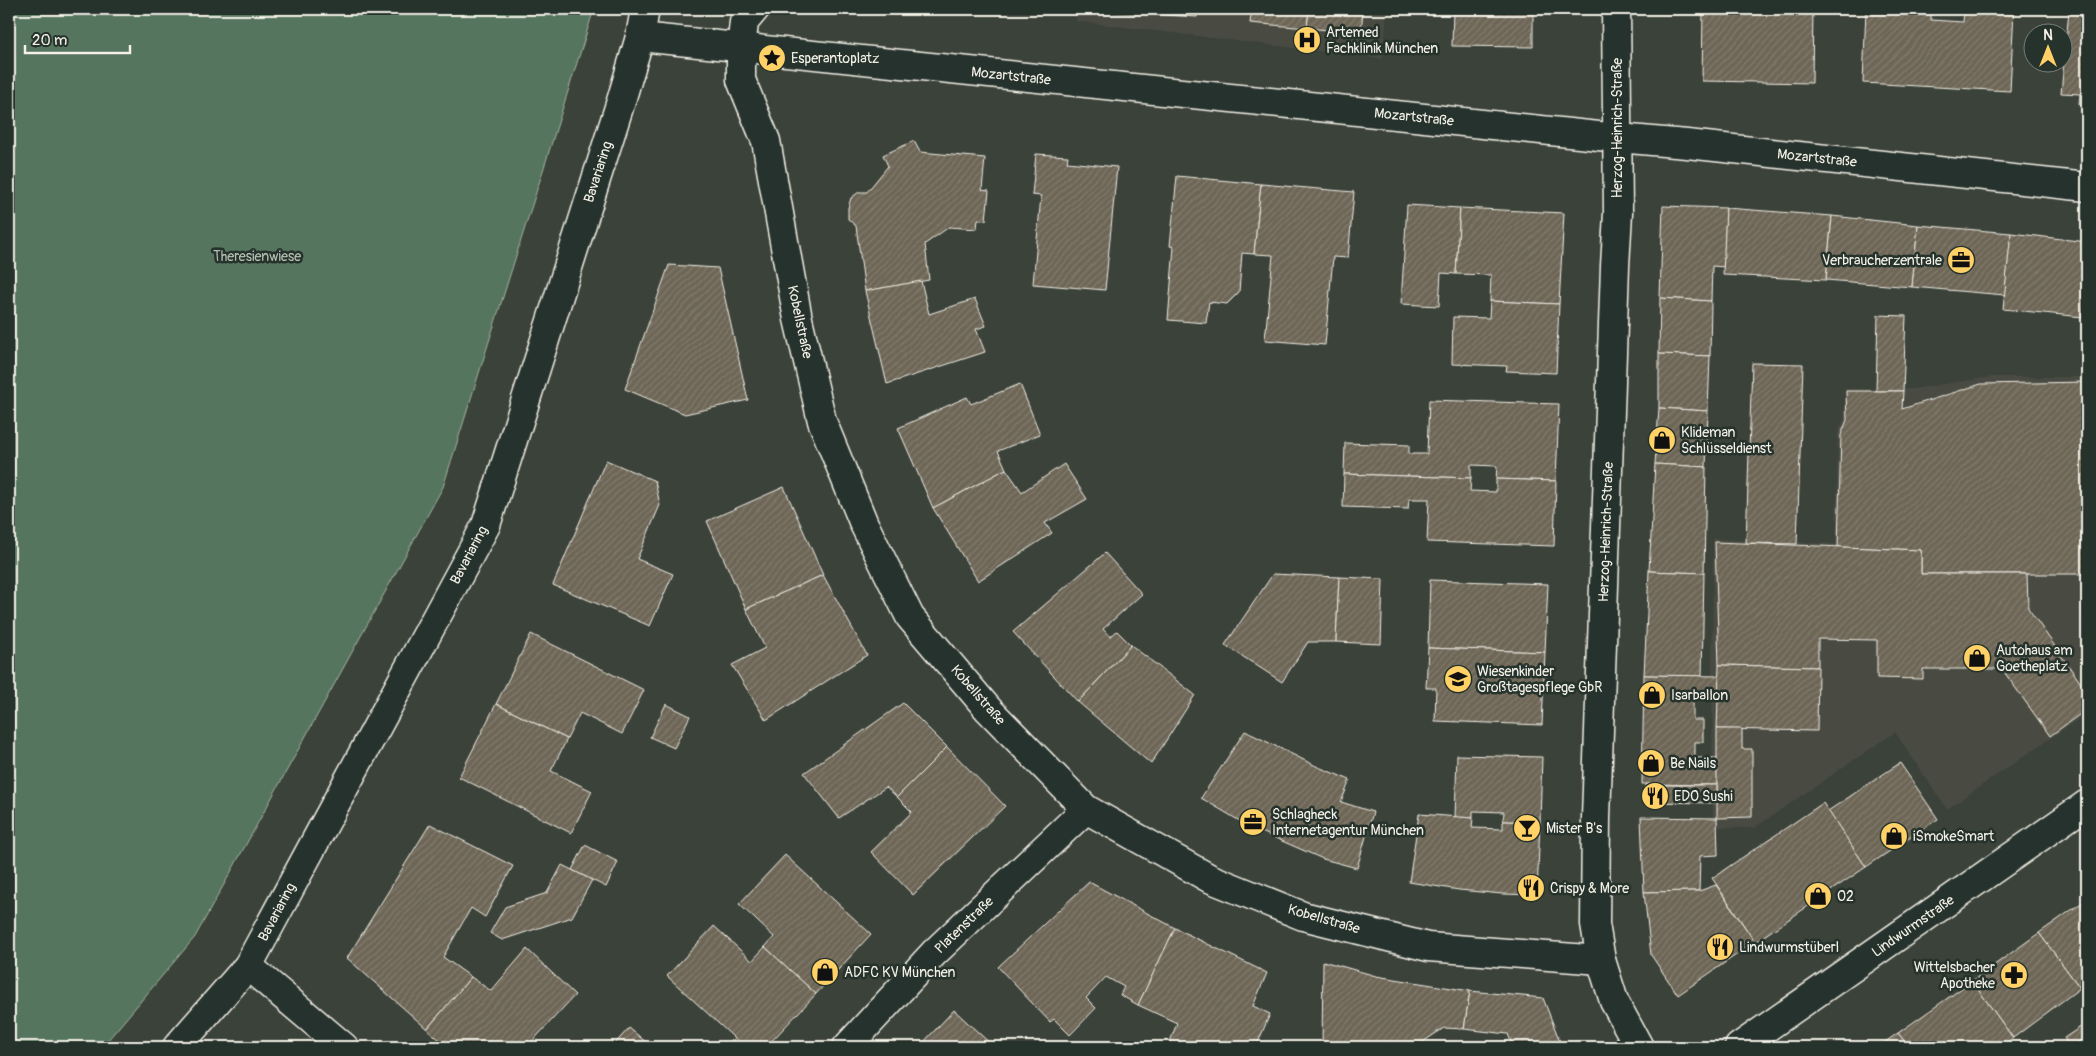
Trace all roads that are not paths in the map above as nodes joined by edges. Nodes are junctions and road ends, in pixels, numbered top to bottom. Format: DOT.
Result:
graph roads {
  1 [pos="645,9"];
  2 [pos="755,9"];
  3 [pos="1616,9"];
  4 [pos="640,37"];
  5 [pos="741,48"];
  6 [pos="1618,138"];
  7 [pos="2087,187"];
  8 [pos="2087,804"];
  9 [pos="1086,809"];
  10 [pos="1601,960"];
  11 [pos="248,966"];
  12 [pos="177,1047"];
  13 [pos="344,1047"];
  14 [pos="848,1047"];
  15 [pos="1639,1047"];
  16 [pos="1738,1047"];
  1 -- 4 [label="street, Bavariaring"];
  2 -- 5 [label="street, Kobellstraße"];
  3 -- 6 [label="street, Herzog-Heinrich-Straße"];
  4 -- 5 [label="street"];
  4 -- 11 [label="street, Bavariaring"];
  5 -- 6 [label="street, Mozartstraße"];
  5 -- 9 [label="street, Kobellstraße"];
  6 -- 7 [label="street, Mozartstraße"];
  6 -- 10 [label="street, Herzog-Heinrich-Straße"];
  8 -- 16 [label="street, Lindwurmstraße"];
  9 -- 10 [label="street, Kobellstraße"];
  9 -- 14 [label="street, Platenstraße"];
  10 -- 15 [label="street, Herzog-Heinrich-Straße"];
  11 -- 12 [label="street, Bavariaring"];
  11 -- 13 [label="street"];
}
